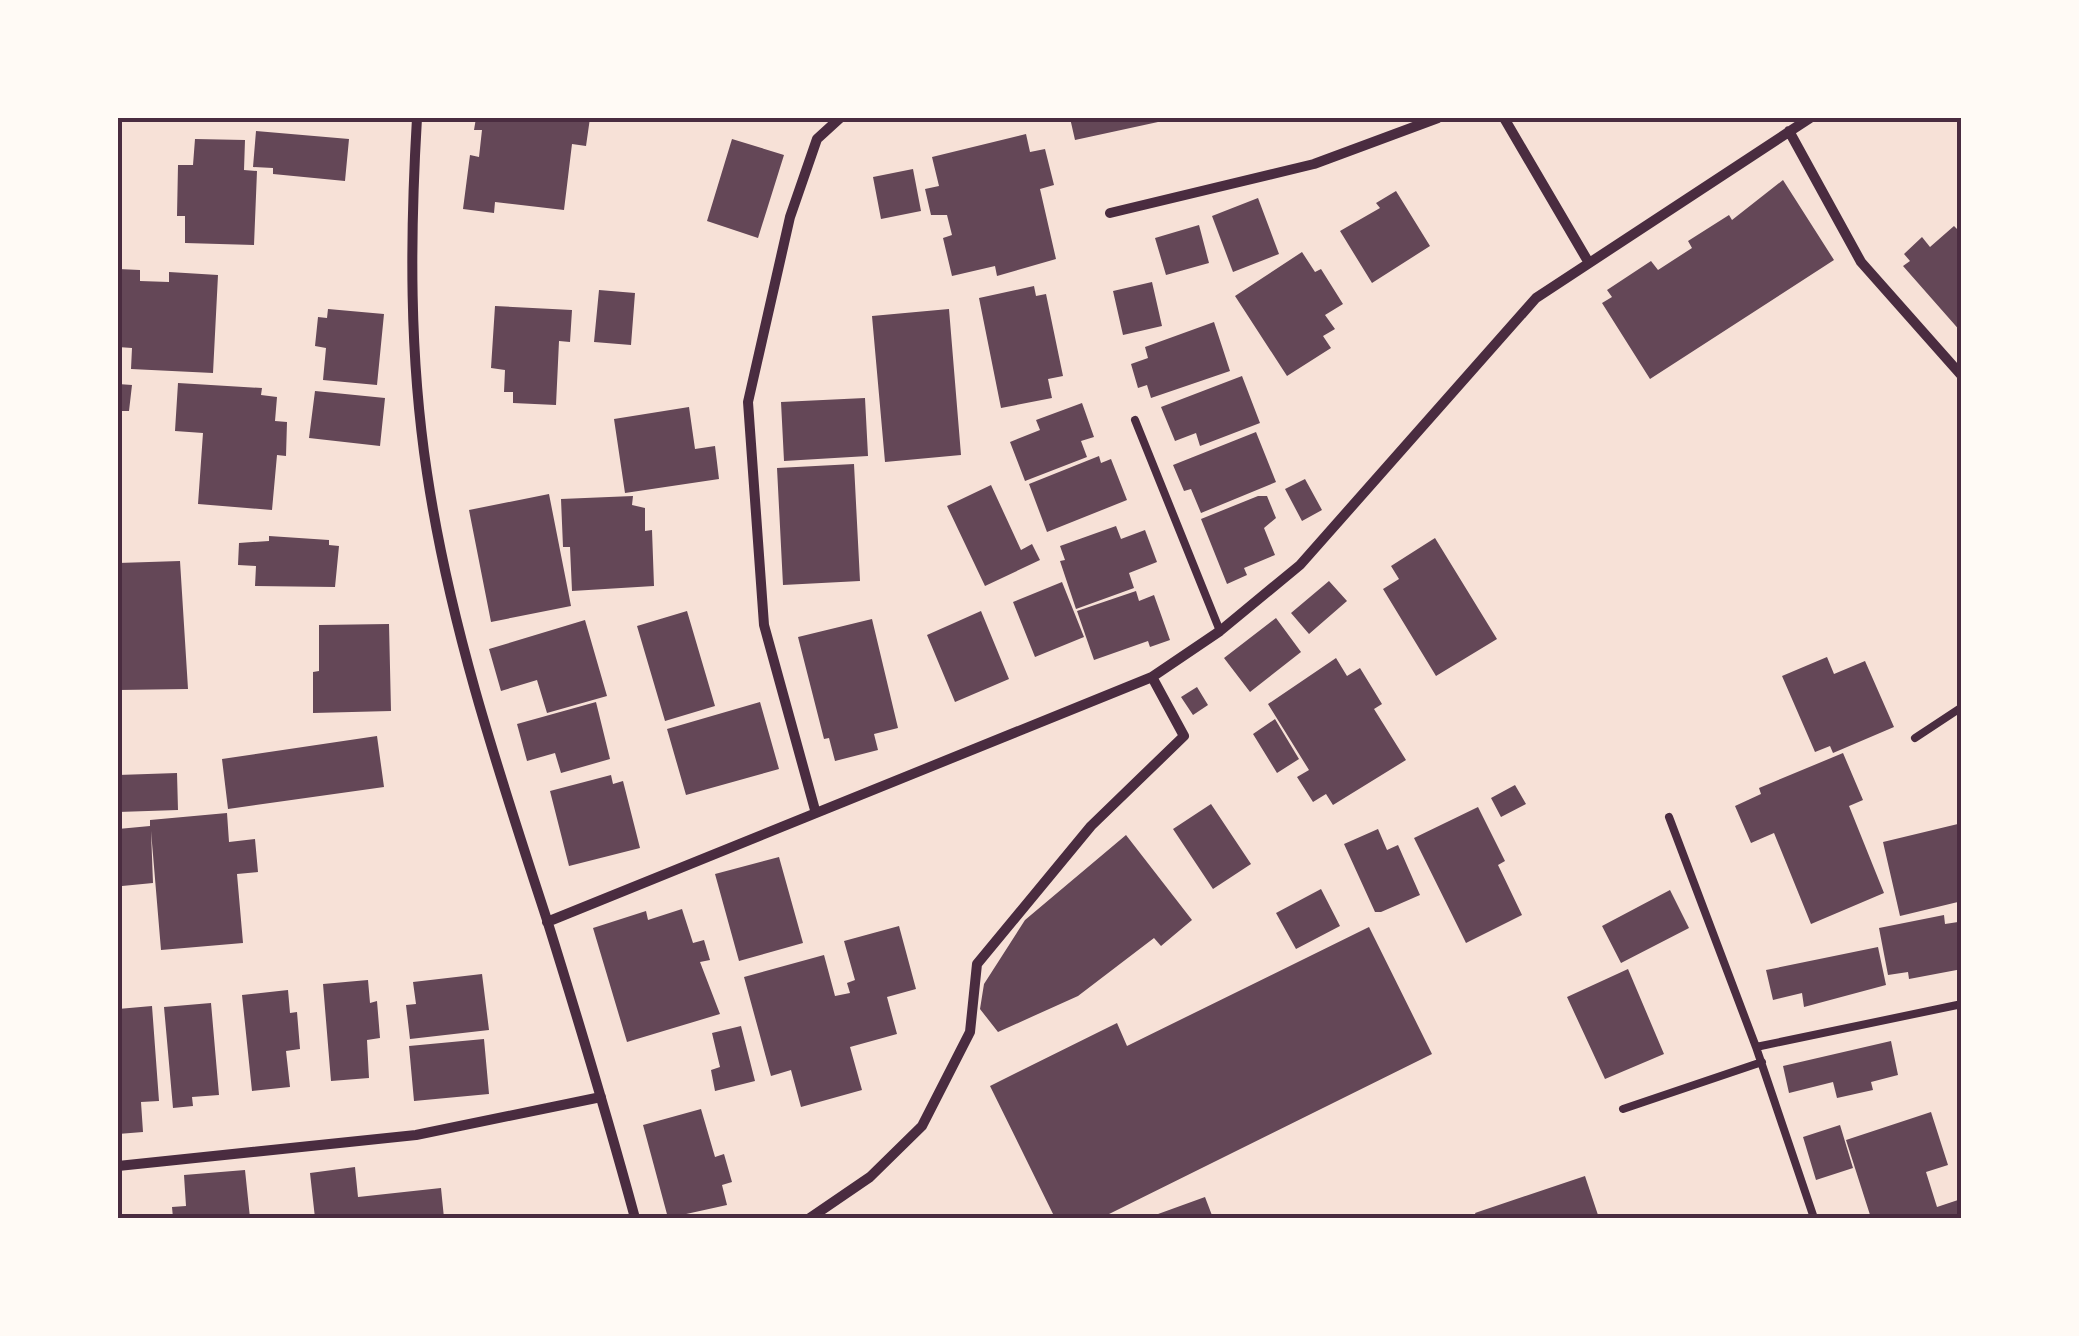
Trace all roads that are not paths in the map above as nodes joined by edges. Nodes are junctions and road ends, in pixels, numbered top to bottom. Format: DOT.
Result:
graph roads {
  1 [pos="416,118"];
  2 [pos="840,118"];
  3 [pos="1438,118"];
  4 [pos="1504,118"];
  5 [pos="1810,118"];
  6 [pos="1789,131"];
  7 [pos="1110,213"];
  8 [pos="1589,263"];
  9 [pos="1962,376"];
  10 [pos="1135,420"];
  11 [pos="1220,631"];
  12 [pos="1152,677"];
  13 [pos="1962,707"];
  14 [pos="1915,738"];
  15 [pos="815,810"];
  16 [pos="1669,817"];
  17 [pos="547,922"];
  18 [pos="1962,1004"];
  19 [pos="1756,1046"];
  20 [pos="1762,1062"];
  21 [pos="601,1097"];
  22 [pos="1623,1110"];
  23 [pos="118,1166"];
  24 [pos="636,1218"];
  25 [pos="810,1218"];
  26 [pos="1814,1218"];
  1 -- 17 [label="street"];
  2 -- 15 [label="street"];
  3 -- 7 [label="street"];
  4 -- 8 [label="street"];
  5 -- 6 [label="street"];
  6 -- 8 [label="street"];
  6 -- 9 [label="street"];
  8 -- 11 [label="street"];
  10 -- 11 [label="lane"];
  11 -- 12 [label="street"];
  12 -- 15 [label="street"];
  12 -- 25 [label="street"];
  13 -- 14 [label="lane"];
  15 -- 17 [label="street"];
  16 -- 19 [label="lane"];
  17 -- 21 [label="street"];
  18 -- 19 [label="lane"];
  19 -- 20 [label="lane"];
  20 -- 22 [label="lane"];
  20 -- 26 [label="lane"];
  21 -- 23 [label="street"];
  21 -- 24 [label="street"];
}
